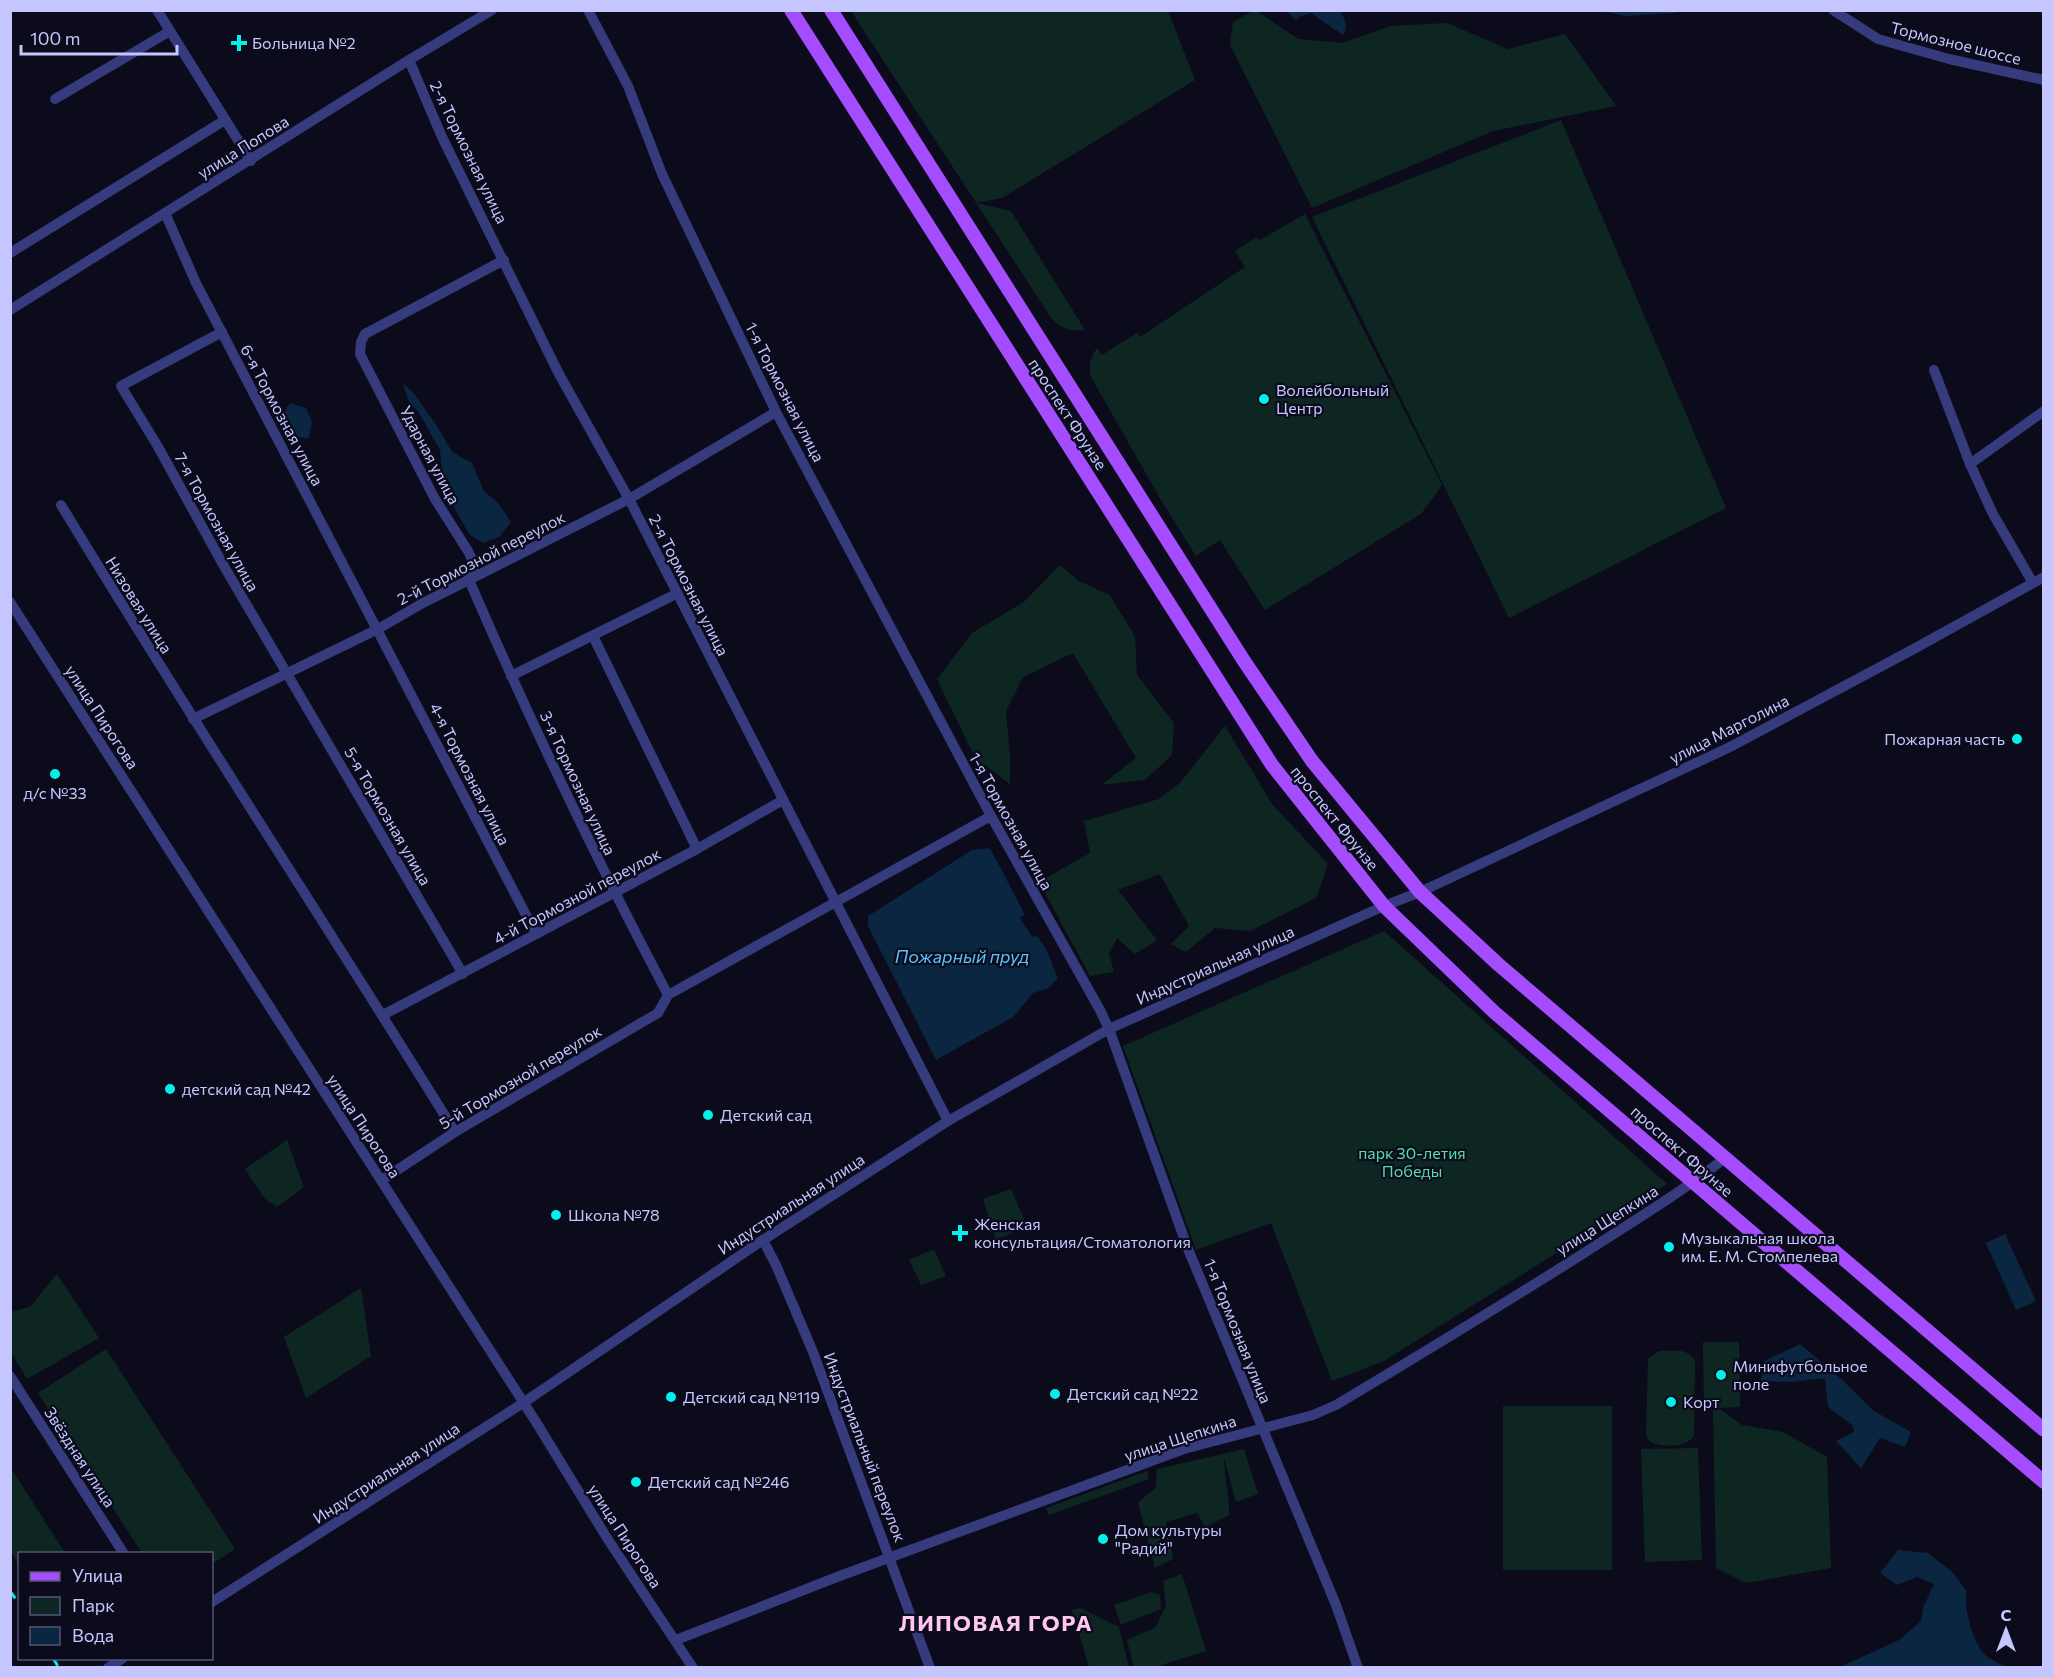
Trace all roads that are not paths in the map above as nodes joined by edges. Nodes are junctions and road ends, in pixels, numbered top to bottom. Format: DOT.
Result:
graph roads {
  1 [pos="157,10"];
  2 [pos="492,10"];
  3 [pos="588,10"];
  4 [pos="790,10"];
  5 [pos="831,10"];
  6 [pos="1833,10"];
  7 [pos="170,31"];
  8 [pos="409,60"];
  9 [pos="2043,80"];
  10 [pos="55,99"];
  11 [pos="225,120"];
  12 [pos="251,161"];
  13 [pos="165,213"];
  14 [pos="12,250"];
  15 [pos="504,260"];
  16 [pos="10,310"];
  17 [pos="222,332"];
  18 [pos="1934,370"];
  19 [pos="2043,411"];
  20 [pos="776,412"];
  21 [pos="1970,464"];
  22 [pos="629,499"];
  23 [pos="61,505"];
  24 [pos="2043,577"];
  25 [pos="469,580"];
  26 [pos="2033,583"];
  27 [pos="676,594"];
  28 [pos="10,602"];
  29 [pos="378,629"];
  30 [pos="593,636"];
  31 [pos="288,673"];
  32 [pos="511,676"];
  33 [pos="193,719"];
  34 [pos="783,800"];
  35 [pos="991,816"];
  36 [pos="697,849"];
  37 [pos="1420,892"];
  38 [pos="614,893"];
  39 [pos="837,902"];
  40 [pos="1384,906"];
  41 [pos="536,934"];
  42 [pos="463,974"];
  43 [pos="668,995"];
  44 [pos="383,1016"];
  45 [pos="1109,1029"];
  46 [pos="948,1121"];
  47 [pos="455,1132"];
  48 [pos="1725,1158"];
  49 [pos="382,1180"];
  50 [pos="1693,1183"];
  51 [pos="763,1240"];
  52 [pos="10,1376"];
  53 [pos="523,1403"];
  54 [pos="1261,1428"];
  55 [pos="2043,1430"];
  56 [pos="2043,1482"];
  57 [pos="123,1552"];
  58 [pos="890,1557"];
  59 [pos="213,1601"];
  60 [pos="676,1640"];
  61 [pos="121,1660"];
  62 [pos="108,1668"];
  63 [pos="693,1668"];
  64 [pos="930,1668"];
  65 [pos="1358,1668"];
  1 -- 7 [label="street"];
  2 -- 8 [label="street, улица Попова"];
  3 -- 20 [label="street, 1-я Тормозная улица"];
  4 -- 40 [label="main road, проспект Фрунзе"];
  5 -- 37 [label="main road, проспект Фрунзе"];
  6 -- 9 [label="street, Тормозное шоссе"];
  7 -- 10 [label="street"];
  7 -- 11 [label="street"];
  8 -- 12 [label="street, улица Попова"];
  8 -- 15 [label="street, 2-я Тормозная улица"];
  11 -- 12 [label="street"];
  11 -- 14 [label="street, улица Попова"];
  12 -- 13 [label="street, улица Попова"];
  13 -- 16 [label="street, улица Попова"];
  13 -- 17 [label="street, 6-я Тормозная улица"];
  15 -- 22 [label="street, 2-я Тормозная улица"];
  15 -- 25 [label="street, Ударная улица"];
  17 -- 29 [label="street, 6-я Тормозная улица"];
  17 -- 31 [label="street, 7-я Тормозная улица"];
  18 -- 21 [label="street"];
  19 -- 21 [label="street"];
  20 -- 22 [label="street, 2-й Тормозной переулок"];
  20 -- 35 [label="street, 1-я Тормозная улица"];
  21 -- 26 [label="street"];
  22 -- 25 [label="street, 2-й Тормозной переулок"];
  22 -- 27 [label="street, 2-я Тормозная улица"];
  23 -- 33 [label="street, Низовая улица"];
  24 -- 26 [label="street, улица Марголина"];
  25 -- 29 [label="street, 2-й Тормозной переулок"];
  25 -- 32 [label="street, 3-я Тормозная улица"];
  26 -- 37 [label="street, улица Марголина"];
  27 -- 30 [label="street"];
  27 -- 34 [label="street, 2-я Тормозная улица"];
  28 -- 49 [label="street, улица Пирогова"];
  29 -- 31 [label="street, 2-й Тормозной переулок"];
  29 -- 41 [label="street, 4-я Тормозная улица"];
  30 -- 32 [label="street"];
  30 -- 36 [label="street"];
  31 -- 33 [label="street, 2-й Тормозной переулок"];
  31 -- 42 [label="street, 5-я Тормозная улица"];
  32 -- 38 [label="street, 3-я Тормозная улица"];
  33 -- 44 [label="street"];
  34 -- 36 [label="street, 4-й Тормозной переулок"];
  34 -- 39 [label="street, 2-я Тормозная улица"];
  35 -- 39 [label="street"];
  35 -- 45 [label="street, 1-я Тормозная улица"];
  36 -- 38 [label="street, 4-й Тормозной переулок"];
  37 -- 40 [label="street, Индустриальная улица"];
  37 -- 48 [label="main road, проспект Фрунзе"];
  38 -- 41 [label="street, 4-й Тормозной переулок"];
  38 -- 43 [label="street, 3-я Тормозная улица"];
  39 -- 43 [label="street"];
  39 -- 46 [label="street, 2-я Тормозная улица"];
  40 -- 45 [label="street, Индустриальная улица"];
  40 -- 50 [label="main road, проспект Фрунзе"];
  41 -- 42 [label="street, 4-й Тормозной переулок"];
  42 -- 44 [label="street, 4-й Тормозной переулок"];
  43 -- 47 [label="street, 5-й Тормозной переулок"];
  44 -- 47 [label="street"];
  45 -- 46 [label="street, Индустриальная улица"];
  45 -- 54 [label="street, 1-я Тормозная улица"];
  46 -- 51 [label="street, Индустриальная улица"];
  47 -- 49 [label="street, 5-й Тормозной переулок"];
  48 -- 50 [label="street, улица Щепкина"];
  48 -- 55 [label="main road, проспект Фрунзе"];
  49 -- 53 [label="street, улица Пирогова"];
  50 -- 54 [label="street, улица Щепкина"];
  50 -- 56 [label="main road, проспект Фрунзе"];
  51 -- 53 [label="street, Индустриальная улица"];
  51 -- 58 [label="street, Индустриальный переулок"];
  52 -- 57 [label="street, Звёздная улица"];
  53 -- 59 [label="street, Индустриальная улица"];
  53 -- 60 [label="street, улица Пирогова"];
  54 -- 58 [label="street, улица Щепкина"];
  54 -- 65 [label="street, 1-я Тормозная улица"];
  58 -- 60 [label="street, улица Щепкина"];
  58 -- 64 [label="street, Индустриальный переулок"];
  60 -- 63 [label="street, улица Пирогова"];
  61 -- 62 [label="street"];
}
